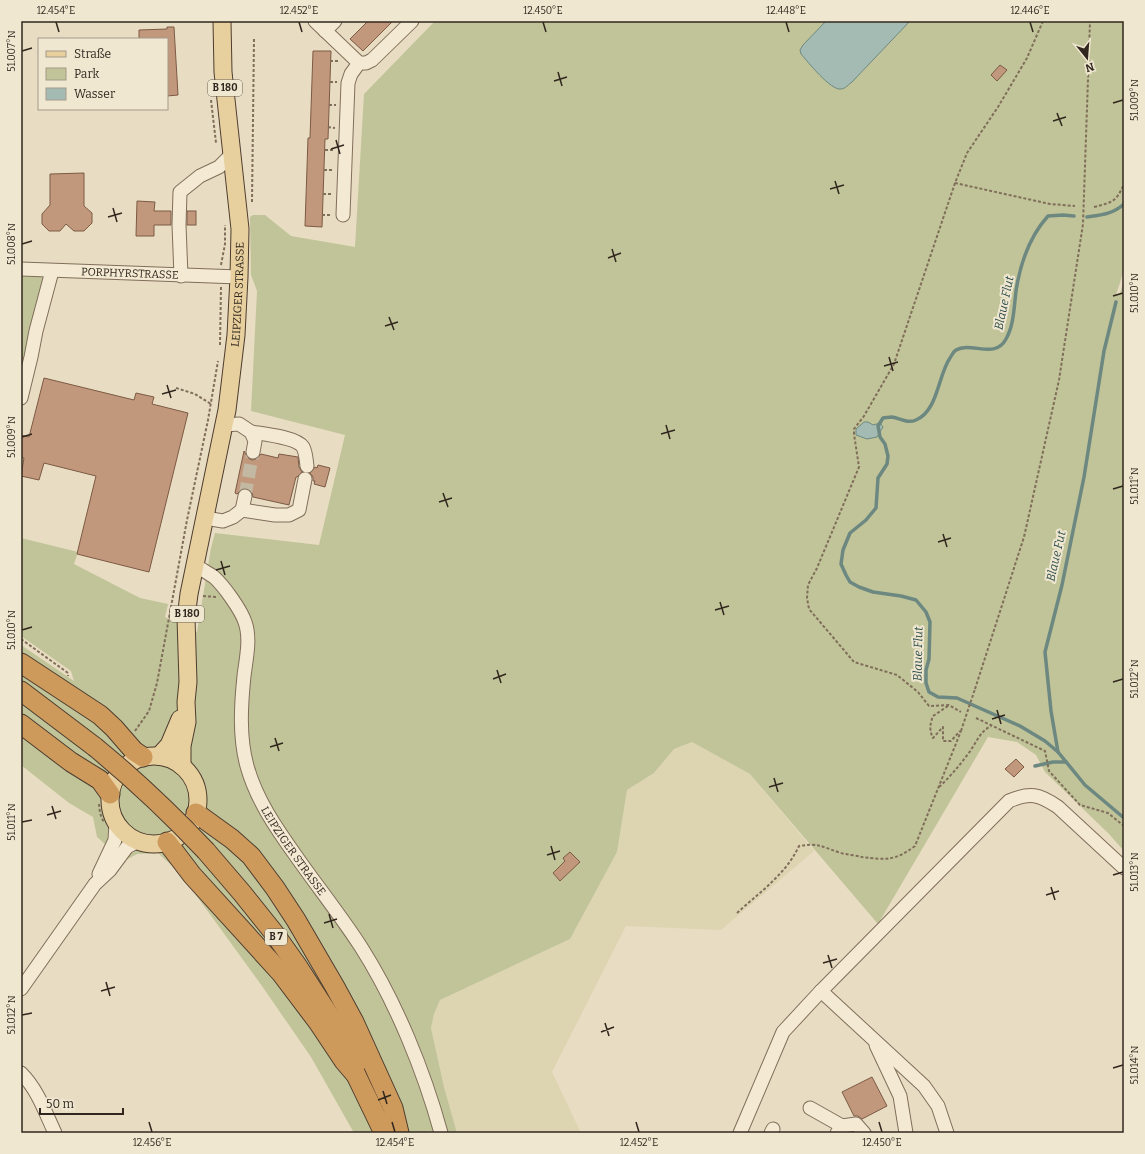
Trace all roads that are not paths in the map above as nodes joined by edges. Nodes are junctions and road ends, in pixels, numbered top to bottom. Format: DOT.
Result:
graph roads {
  1 [pos="222,21"];
  2 [pos="316,21"];
  3 [pos="335,21"];
  4 [pos="412,21"];
  5 [pos="325,31"];
  6 [pos="358,64"];
  7 [pos="232,154"];
  8 [pos="343,215"];
  9 [pos="21,270"];
  10 [pos="52,271"];
  11 [pos="181,276"];
  12 [pos="239,277"];
  13 [pos="21,398"];
  14 [pos="224,425"];
  15 [pos="251,432"];
  16 [pos="253,452"];
  17 [pos="307,466"];
  18 [pos="305,479"];
  19 [pos="245,496"];
  20 [pos="242,510"];
  21 [pos="205,518"];
  22 [pos="195,566"];
  23 [pos="21,664"];
  24 [pos="21,691"];
  25 [pos="186,702"];
  26 [pos="21,724"];
  27 [pos="151,757"];
  28 [pos="182,766"];
  29 [pos="104,797"];
  30 [pos="196,813"];
  31 [pos="111,825"];
  32 [pos="138,841"];
  33 [pos="167,842"];
  34 [pos="1124,868"];
  35 [pos="95,884"];
  36 [pos="21,989"];
  37 [pos="821,991"];
  38 [pos="338,1029"];
  39 [pos="872,1038"];
  40 [pos="21,1074"];
  41 [pos="356,1075"];
  42 [pos="810,1108"];
  43 [pos="840,1130"];
  44 [pos="394,1131"];
  45 [pos="55,1133"];
  46 [pos="441,1133"];
  47 [pos="740,1133"];
  48 [pos="864,1133"];
  49 [pos="906,1133"];
  50 [pos="947,1133"];
  1 -- 7 [label="main road, LEIPZIGER STRASSE / B 180"];
  2 -- 5 [label="street"];
  3 -- 5 [label="street"];
  4 -- 6 [label="street"];
  5 -- 6 [label="street"];
  6 -- 8 [label="street"];
  7 -- 11 [label="street"];
  7 -- 12 [label="main road, LEIPZIGER STRASSE / B 180"];
  9 -- 10 [label="street, PORPHYRSTRASSE"];
  10 -- 11 [label="street, PORPHYRSTRASSE"];
  10 -- 13 [label="street"];
  11 -- 12 [label="street, PORPHYRSTRASSE"];
  12 -- 14 [label="main road, LEIPZIGER STRASSE / B 180"];
  14 -- 15 [label="street"];
  14 -- 21 [label="main road, LEIPZIGER STRASSE / B 180"];
  15 -- 16 [label="street"];
  15 -- 17 [label="street"];
  18 -- 20 [label="street"];
  19 -- 20 [label="street"];
  20 -- 21 [label="street"];
  21 -- 22 [label="main road, LEIPZIGER STRASSE / B 180"];
  22 -- 25 [label="main road, LEIPZIGER STRASSE / B 180"];
  22 -- 46 [label="street, LEIPZIGER STRASSE"];
  23 -- 27 [label="highway"];
  24 -- 38 [label="highway, B 7, bridge"];
  25 -- 27 [label="main road, LEIPZIGER STRASSE / B 180"];
  25 -- 28 [label="main road, LEIPZIGER STRASSE / B 180"];
  26 -- 29 [label="highway"];
  27 -- 28 [label="main road, B 180"];
  27 -- 29 [label="main road, B 180"];
  28 -- 30 [label="main road, B 180"];
  29 -- 31 [label="main road, B 180"];
  30 -- 33 [label="main road, B 180"];
  30 -- 44 [label="highway"];
  31 -- 32 [label="main road, B 180"];
  31 -- 35 [label="street"];
  32 -- 33 [label="main road, B 180"];
  32 -- 35 [label="street"];
  33 -- 41 [label="highway"];
  34 -- 37 [label="street"];
  35 -- 36 [label="street"];
  37 -- 39 [label="street"];
  37 -- 47 [label="street"];
  38 -- 41 [label="highway, B 7"];
  38 -- 44 [label="highway, B 7"];
  39 -- 49 [label="street"];
  39 -- 50 [label="street"];
  40 -- 45 [label="street"];
  41 -- 44 [label="highway, B 7"];
  42 -- 43 [label="street"];
  43 -- 48 [label="street"];
}
